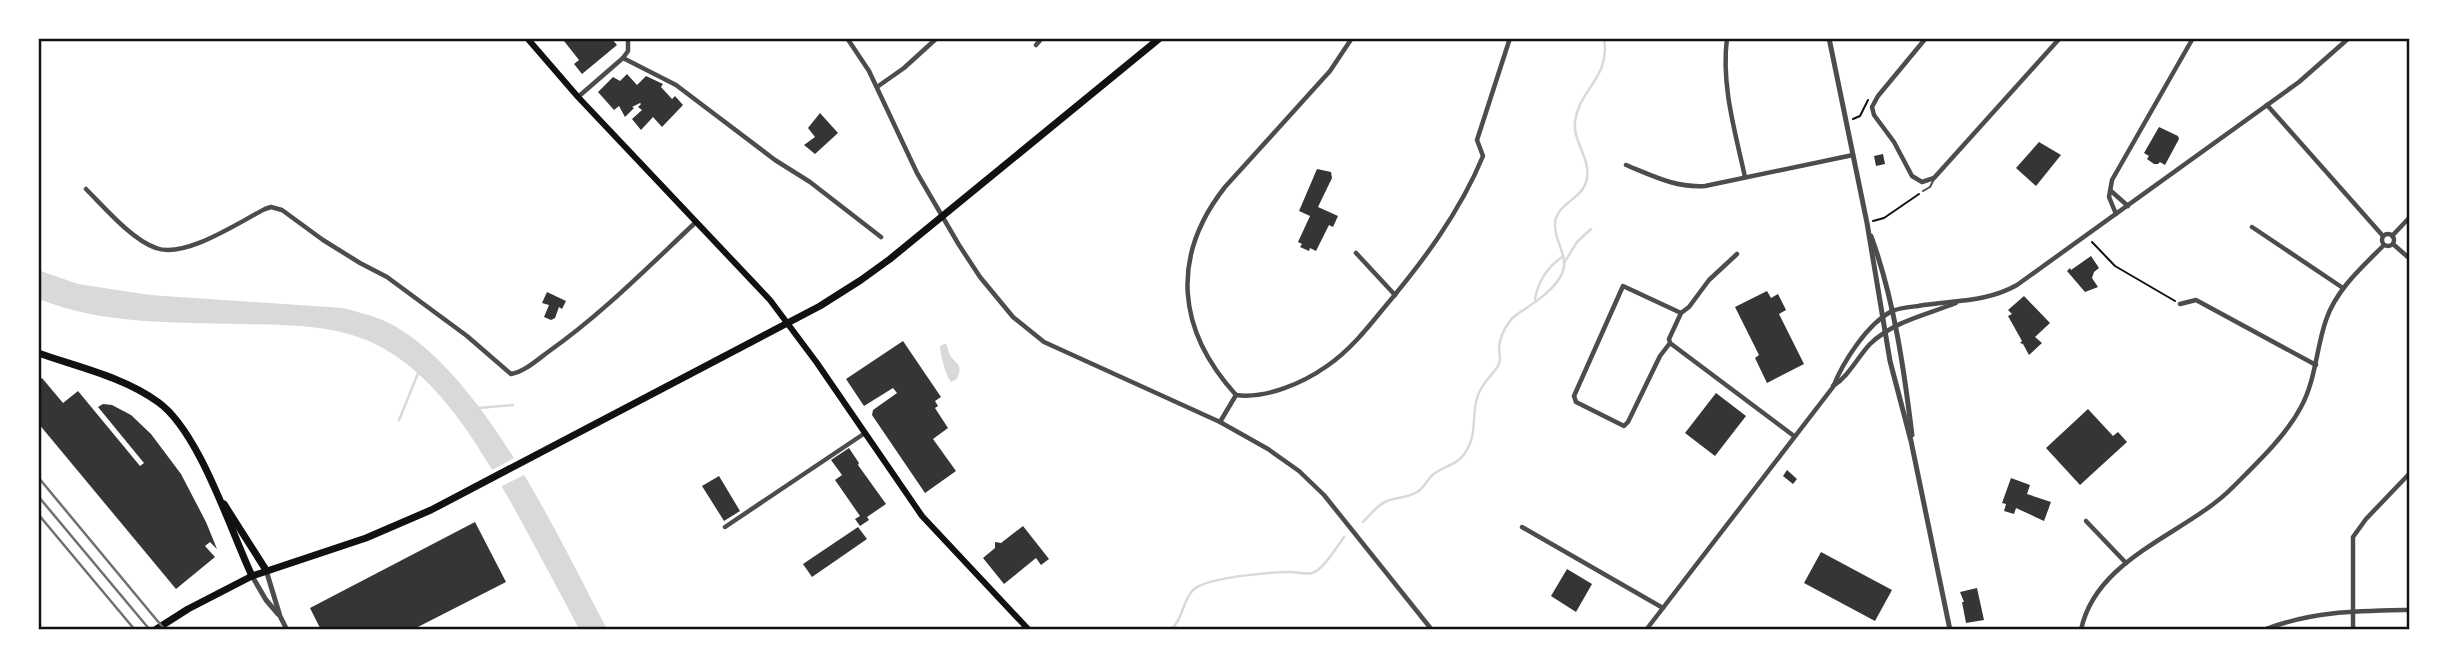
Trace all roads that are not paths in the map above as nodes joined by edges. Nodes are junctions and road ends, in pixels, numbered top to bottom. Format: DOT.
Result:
graph roads {
  1 [pos="527,38"];
  2 [pos="628,38"];
  3 [pos="848,38"];
  4 [pos="937,38"];
  5 [pos="1042,38"];
  6 [pos="1160,38"];
  7 [pos="1352,38"];
  8 [pos="1510,38"];
  9 [pos="1727,38"];
  10 [pos="1829,38"];
  11 [pos="1926,38"];
  12 [pos="2060,38"];
  13 [pos="2193,38"];
  14 [pos="2348,38"];
  15 [pos="1036,46"];
  16 [pos="623,58"];
  17 [pos="877,87"];
  18 [pos="578,97"];
  19 [pos="2267,105"];
  20 [pos="1853,155"];
  21 [pos="1626,165"];
  22 [pos="1745,177"];
  23 [pos="1934,178"];
  24 [pos="86,189"];
  25 [pos="1923,191"];
  26 [pos="2110,191"];
  27 [pos="2128,206"];
  28 [pos="2116,215"];
  29 [pos="2410,217"];
  30 [pos="696,222"];
  31 [pos="1867,223"];
  32 [pos="2252,227"];
  33 [pos="2383,236"];
  34 [pos="2392,236"];
  35 [pos="881,237"];
  36 [pos="2393,244"];
  37 [pos="2384,245"];
  38 [pos="1356,253"];
  39 [pos="1737,254"];
  40 [pos="2410,259"];
  41 [pos="2343,288"];
  42 [pos="1395,295"];
  43 [pos="1959,302"];
  44 [pos="2180,304"];
  45 [pos="1892,311"];
  46 [pos="1681,313"];
  47 [pos="1883,319"];
  48 [pos="789,323"];
  49 [pos="1894,326"];
  50 [pos="1885,332"];
  51 [pos="1671,343"];
  52 [pos="38,353"];
  53 [pos="2316,365"];
  54 [pos="1833,387"];
  55 [pos="1236,395"];
  56 [pos="1220,422"];
  57 [pos="865,433"];
  58 [pos="1794,436"];
  59 [pos="1915,459"];
  60 [pos="2410,473"];
  61 [pos="211,482"];
  62 [pos="2086,521"];
  63 [pos="725,527"];
  64 [pos="1522,527"];
  65 [pos="2126,563"];
  66 [pos="266,570"];
  67 [pos="252,576"];
  68 [pos="1663,608"];
  69 [pos="2410,610"];
  70 [pos="2353,611"];
  71 [pos="280,616"];
  72 [pos="155,629"];
  73 [pos="287,629"];
  74 [pos="1029,629"];
  75 [pos="1430,629"];
  76 [pos="1646,629"];
  77 [pos="1950,629"];
  78 [pos="2081,629"];
  79 [pos="2263,629"];
  80 [pos="2353,629"];
  1 -- 18 [label="main road"];
  2 -- 16 [label="street"];
  3 -- 17 [label="street"];
  4 -- 17 [label="street"];
  5 -- 15 [label="street"];
  6 -- 48 [label="main road"];
  7 -- 55 [label="street"];
  8 -- 42 [label="street"];
  9 -- 22 [label="street"];
  10 -- 20 [label="street"];
  11 -- 23 [label="street"];
  12 -- 23 [label="street"];
  13 -- 26 [label="street"];
  14 -- 19 [label="street"];
  16 -- 18 [label="street"];
  16 -- 35 [label="street"];
  17 -- 56 [label="street"];
  18 -- 30 [label="main road"];
  19 -- 27 [label="street"];
  19 -- 33 [label="street"];
  20 -- 22 [label="street"];
  20 -- 31 [label="street"];
  21 -- 22 [label="street"];
  23 -- 25 [label="lane"];
  24 -- 30 [label="street"];
  26 -- 27 [label="street"];
  26 -- 28 [label="street"];
  27 -- 28 [label="street"];
  28 -- 43 [label="street"];
  29 -- 34 [label="street"];
  30 -- 48 [label="main road"];
  31 -- 45 [label="street"];
  31 -- 47 [label="street"];
  32 -- 41 [label="street"];
  33 -- 34 [label="street"];
  33 -- 37 [label="street"];
  34 -- 36 [label="street"];
  36 -- 37 [label="street"];
  36 -- 40 [label="street"];
  37 -- 41 [label="street"];
  38 -- 42 [label="street"];
  39 -- 46 [label="street"];
  41 -- 53 [label="street"];
  42 -- 55 [label="street"];
  43 -- 45 [label="street"];
  43 -- 49 [label="street"];
  44 -- 53 [label="street"];
  45 -- 47 [label="street"];
  45 -- 49 [label="street"];
  46 -- 51 [label="street"];
  46 -- 51 [label="street"];
  47 -- 50 [label="street"];
  47 -- 54 [label="street"];
  48 -- 57 [label="main road"];
  48 -- 66 [label="main road"];
  49 -- 50 [label="street"];
  49 -- 59 [label="street"];
  50 -- 54 [label="street"];
  50 -- 59 [label="street"];
  51 -- 58 [label="street"];
  52 -- 61 [label="main road"];
  53 -- 65 [label="street"];
  54 -- 58 [label="street"];
  55 -- 56 [label="street"];
  56 -- 75 [label="street"];
  57 -- 63 [label="street"];
  57 -- 74 [label="main road"];
  58 -- 68 [label="street"];
  59 -- 77 [label="street"];
  60 -- 70 [label="street"];
  61 -- 66 [label="main road"];
  61 -- 67 [label="main road"];
  62 -- 65 [label="street"];
  64 -- 68 [label="street"];
  65 -- 78 [label="street"];
  66 -- 67 [label="main road"];
  66 -- 71 [label="street"];
  67 -- 71 [label="street"];
  67 -- 72 [label="main road"];
  68 -- 76 [label="street"];
  69 -- 70 [label="street"];
  70 -- 79 [label="street"];
  70 -- 80 [label="street"];
  71 -- 73 [label="street"];
}
